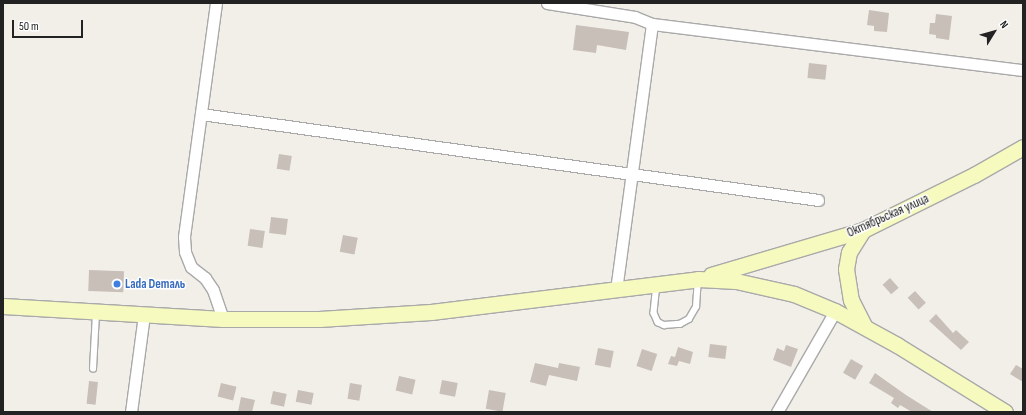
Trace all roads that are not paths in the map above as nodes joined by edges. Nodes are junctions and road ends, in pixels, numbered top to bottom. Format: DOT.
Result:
graph roads {
  1 [pos="216,3"];
  2 [pos="547,3"];
  3 [pos="652,24"];
  4 [pos="1023,70"];
  5 [pos="201,114"];
  6 [pos="1023,147"];
  7 [pos="632,174"];
  8 [pos="818,200"];
  9 [pos="863,230"];
  10 [pos="698,279"];
  11 [pos="657,284"];
  12 [pos="616,289"];
  13 [pos="3,306"];
  14 [pos="834,311"];
  15 [pos="96,312"];
  16 [pos="144,315"];
  17 [pos="223,319"];
  18 [pos="865,327"];
  19 [pos="93,369"];
  20 [pos="131,412"];
  21 [pos="777,412"];
  22 [pos="1005,412"];
  1 -- 5 [label="street"];
  2 -- 3 [label="street"];
  3 -- 4 [label="street"];
  3 -- 7 [label="street"];
  5 -- 7 [label="street"];
  5 -- 17 [label="street"];
  6 -- 9 [label="street, Октябрьская улица"];
  7 -- 8 [label="street"];
  7 -- 12 [label="street"];
  9 -- 10 [label="street, Октябрьская улица"];
  9 -- 18 [label="street"];
  10 -- 11 [label="street"];
  10 -- 11 [label="lane"];
  10 -- 14 [label="street"];
  11 -- 12 [label="street"];
  12 -- 17 [label="street"];
  13 -- 15 [label="street"];
  14 -- 18 [label="street"];
  14 -- 21 [label="street"];
  15 -- 16 [label="street"];
  15 -- 19 [label="lane"];
  16 -- 17 [label="street"];
  16 -- 20 [label="street"];
  18 -- 22 [label="street"];
}
